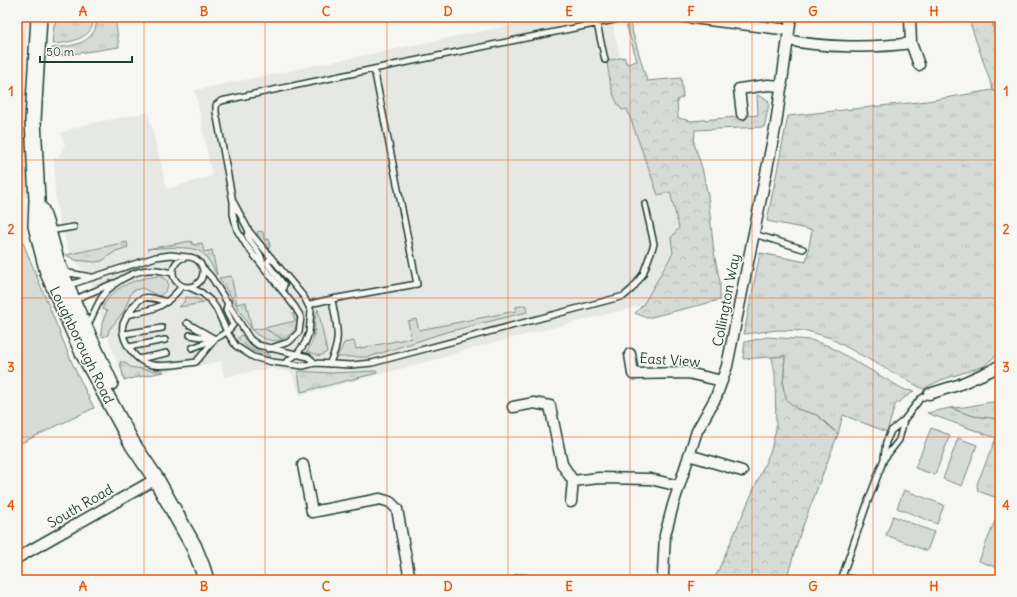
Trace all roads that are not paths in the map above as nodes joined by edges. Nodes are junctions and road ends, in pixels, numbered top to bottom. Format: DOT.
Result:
graph roads {
  1 [pos="39,17"];
  2 [pos="684,17"];
  3 [pos="791,17"];
  4 [pos="910,17"];
  5 [pos="614,20"];
  6 [pos="597,24"];
  7 [pos="789,30"];
  8 [pos="788,40"];
  9 [pos="912,43"];
  10 [pos="605,60"];
  11 [pos="919,65"];
  12 [pos="374,69"];
  13 [pos="782,86"];
  14 [pos="742,114"];
  15 [pos="37,200"];
  16 [pos="233,202"];
  17 [pos="645,204"];
  18 [pos="74,227"];
  19 [pos="48,231"];
  20 [pos="249,231"];
  21 [pos="754,234"];
  22 [pos="803,249"];
  23 [pos="187,257"];
  24 [pos="271,257"];
  25 [pos="263,266"];
  26 [pos="203,268"];
  27 [pos="60,269"];
  28 [pos="173,273"];
  29 [pos="93,277"];
  30 [pos="118,281"];
  31 [pos="182,286"];
  32 [pos="61,287"];
  33 [pos="189,287"];
  34 [pos="282,290"];
  35 [pos="332,299"];
  36 [pos="167,302"];
  37 [pos="228,302"];
  38 [pos="67,303"];
  39 [pos="309,306"];
  40 [pos="127,315"];
  41 [pos="187,323"];
  42 [pos="162,328"];
  43 [pos="86,330"];
  44 [pos="227,332"];
  45 [pos="124,334"];
  46 [pos="190,336"];
  47 [pos="215,339"];
  48 [pos="165,340"];
  49 [pos="129,347"];
  50 [pos="192,348"];
  51 [pos="268,349"];
  52 [pos="167,353"];
  53 [pos="297,354"];
  54 [pos="630,354"];
  55 [pos="139,359"];
  56 [pos="284,363"];
  57 [pos="315,363"];
  58 [pos="329,364"];
  59 [pos="1000,365"];
  60 [pos="722,381"];
  61 [pos="929,394"];
  62 [pos="513,406"];
  63 [pos="904,420"];
  64 [pos="689,455"];
  65 [pos="884,459"];
  66 [pos="303,465"];
  67 [pos="742,471"];
  68 [pos="156,479"];
  69 [pos="573,482"];
  70 [pos="679,486"];
  71 [pos="571,502"];
  72 [pos="17,558"];
  73 [pos="842,578"];
  74 [pos="206,580"];
  75 [pos="410,580"];
  76 [pos="518,580"];
  77 [pos="526,580"];
  78 [pos="664,580"];
  79 [pos="855,580"];
  1 -- 15 [label="main road, Loughborough Road"];
  2 -- 7 [label="street"];
  3 -- 7 [label="street, Collington Way"];
  4 -- 9 [label="street"];
  5 -- 6 [label="lane"];
  6 -- 10 [label="lane"];
  6 -- 12 [label="lane"];
  7 -- 8 [label="street, Collington Way"];
  8 -- 9 [label="street"];
  8 -- 13 [label="street, Collington Way"];
  9 -- 11 [label="street"];
  12 -- 16 [label="lane"];
  12 -- 35 [label="lane"];
  13 -- 14 [label="street"];
  13 -- 21 [label="street, Collington Way"];
  15 -- 19 [label="main road, Loughborough Road"];
  15 -- 32 [label="main road, Loughborough Road"];
  16 -- 20 [label="lane"];
  16 -- 25 [label="lane"];
  17 -- 58 [label="lane"];
  18 -- 19 [label="lane"];
  19 -- 27 [label="main road, Loughborough Road"];
  20 -- 24 [label="lane"];
  20 -- 25 [label="lane"];
  21 -- 22 [label="lane"];
  21 -- 60 [label="street, Collington Way"];
  23 -- 26 [label="lane"];
  23 -- 28 [label="lane"];
  23 -- 29 [label="lane"];
  24 -- 34 [label="lane"];
  24 -- 39 [label="lane"];
  25 -- 34 [label="lane"];
  26 -- 33 [label="lane"];
  26 -- 37 [label="lane"];
  27 -- 29 [label="lane"];
  27 -- 32 [label="main road, Loughborough Road"];
  28 -- 30 [label="lane"];
  28 -- 31 [label="lane"];
  29 -- 32 [label="lane"];
  30 -- 38 [label="lane"];
  30 -- 43 [label="lane"];
  31 -- 33 [label="lane"];
  31 -- 36 [label="lane"];
  32 -- 38 [label="main road, Loughborough Road"];
  33 -- 44 [label="lane"];
  34 -- 51 [label="lane"];
  35 -- 39 [label="lane"];
  35 -- 58 [label="lane"];
  36 -- 40 [label="lane"];
  36 -- 40 [label="lane"];
  37 -- 44 [label="lane"];
  37 -- 51 [label="lane"];
  38 -- 43 [label="main road, Loughborough Road"];
  38 -- 68 [label="main road, Loughborough Road"];
  39 -- 53 [label="lane"];
  40 -- 45 [label="lane"];
  41 -- 47 [label="lane"];
  42 -- 45 [label="lane"];
  43 -- 68 [label="main road, Loughborough Road"];
  44 -- 47 [label="lane"];
  44 -- 56 [label="lane"];
  45 -- 49 [label="lane"];
  46 -- 47 [label="lane"];
  47 -- 50 [label="lane"];
  47 -- 55 [label="lane"];
  48 -- 49 [label="lane"];
  49 -- 55 [label="lane"];
  51 -- 53 [label="lane"];
  52 -- 55 [label="lane"];
  53 -- 56 [label="lane"];
  53 -- 57 [label="lane"];
  54 -- 60 [label="street, East View"];
  56 -- 57 [label="lane"];
  57 -- 58 [label="lane"];
  59 -- 61 [label="street"];
  60 -- 64 [label="street, Collington Way"];
  61 -- 63 [label="lane"];
  62 -- 69 [label="street"];
  63 -- 65 [label="lane"];
  63 -- 65 [label="lane"];
  64 -- 67 [label="street"];
  64 -- 70 [label="street, Collington Way"];
  65 -- 73 [label="lane"];
  66 -- 75 [label="street"];
  68 -- 72 [label="street, South Road"];
  68 -- 74 [label="main road, Loughborough Road"];
  69 -- 70 [label="street"];
  69 -- 71 [label="street"];
  70 -- 78 [label="street, Collington Way"];
  73 -- 79 [label="lane"];
  76 -- 77 [label="street"];
}
